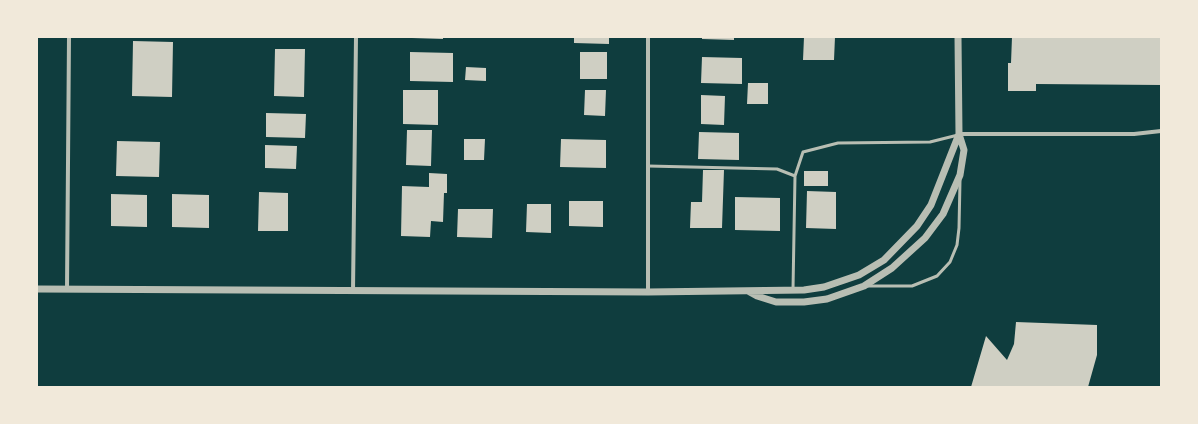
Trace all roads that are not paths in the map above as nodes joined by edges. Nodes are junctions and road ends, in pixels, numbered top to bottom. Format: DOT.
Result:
graph roads {
  1 [pos="69,37"];
  2 [pos="356,37"];
  3 [pos="648,37"];
  4 [pos="958,37"];
  5 [pos="1161,131"];
  6 [pos="959,134"];
  7 [pos="648,166"];
  8 [pos="960,175"];
  9 [pos="795,176"];
  10 [pos="864,286"];
  11 [pos="37,289"];
  12 [pos="67,289"];
  13 [pos="793,289"];
  14 [pos="746,290"];
  15 [pos="353,291"];
  16 [pos="648,292"];
  1 -- 12 [label="street"];
  2 -- 15 [label="street"];
  3 -- 7 [label="street"];
  4 -- 6 [label="street"];
  5 -- 6 [label="street"];
  6 -- 8 [label="street"];
  6 -- 9 [label="lane"];
  6 -- 13 [label="street"];
  7 -- 9 [label="lane"];
  7 -- 16 [label="street"];
  8 -- 10 [label="street"];
  8 -- 10 [label="lane"];
  9 -- 13 [label="lane"];
  10 -- 14 [label="street"];
  11 -- 12 [label="street"];
  12 -- 15 [label="street"];
  13 -- 14 [label="street"];
  14 -- 16 [label="street"];
  15 -- 16 [label="street"];
}
